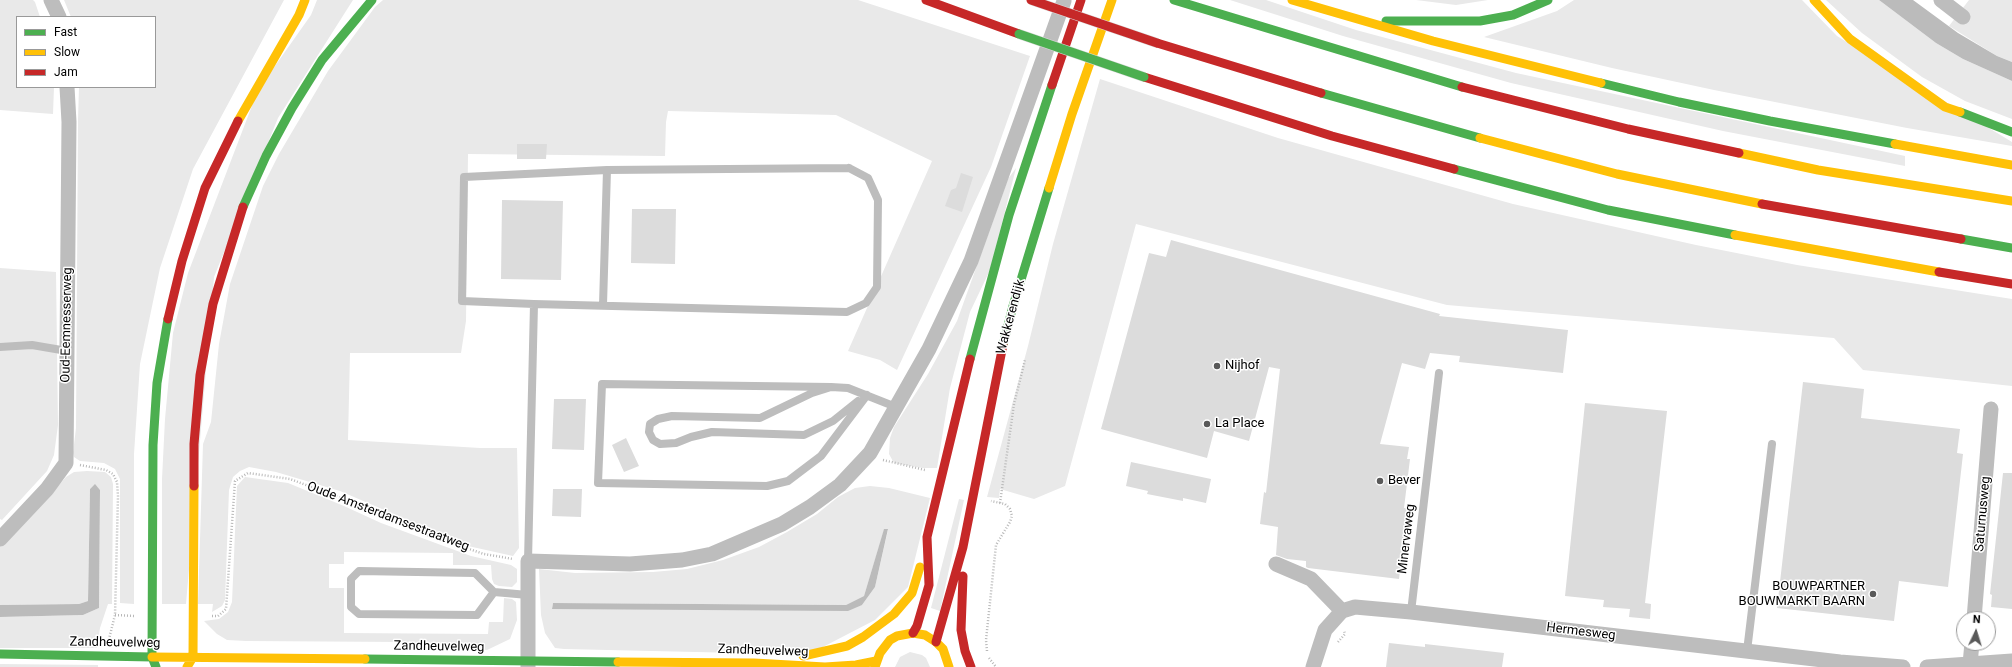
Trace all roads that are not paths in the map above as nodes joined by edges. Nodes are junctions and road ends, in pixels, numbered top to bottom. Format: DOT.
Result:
graph roads {
  1 [pos="50,0"];
  2 [pos="304,0"];
  3 [pos="372,0"];
  4 [pos="1031,0"];
  5 [pos="1064,0"];
  6 [pos="1081,0"];
  7 [pos="1112,0"];
  8 [pos="1174,0"];
  9 [pos="1292,0"];
  10 [pos="1548,0"];
  11 [pos="1814,0"];
  12 [pos="1941,0"];
  13 [pos="922,1"];
  14 [pos="58,16"];
  15 [pos="1963,17"];
  16 [pos="1359,20"];
  17 [pos="67,88"];
  18 [pos="2012,132"];
  19 [pos="2012,164"];
  20 [pos="607,170"];
  21 [pos="2012,201"];
  22 [pos="2012,248"];
  23 [pos="2012,284"];
  24 [pos="534,304"];
  25 [pos="603,305"];
  26 [pos="0,347"];
  27 [pos="67,351"];
  28 [pos="1439,373"];
  29 [pos="832,386"];
  30 [pos="867,395"];
  31 [pos="896,407"];
  32 [pos="1991,409"];
  33 [pos="1772,444"];
  34 [pos="926,538"];
  35 [pos="0,539"];
  36 [pos="962,547"];
  37 [pos="528,561"];
  38 [pos="1276,564"];
  39 [pos="494,592"];
  40 [pos="528,595"];
  41 [pos="1342,611"];
  42 [pos="1975,611"];
  43 [pos="1411,612"];
  44 [pos="913,633"];
  45 [pos="936,642"];
  46 [pos="1747,651"];
  47 [pos="1971,651"];
  48 [pos="0,654"];
  49 [pos="152,657"];
  50 [pos="193,657"];
  51 [pos="2012,661"];
  52 [pos="754,663"];
  53 [pos="528,664"];
  54 [pos="876,664"];
  55 [pos="1970,664"];
  56 [pos="156,667"];
  57 [pos="187,667"];
  58 [pos="949,667"];
  59 [pos="971,667"];
  60 [pos="1313,667"];
  61 [pos="1903,667"];
  62 [pos="1927,667"];
  1 -- 14 [label="street"];
  2 -- 49 [label="main road"];
  3 -- 50 [label="main road"];
  4 -- 22 [label="main road, bridge"];
  5 -- 31 [label="street"];
  6 -- 34 [label="main road"];
  7 -- 36 [label="main road, Wakkerendijk"];
  8 -- 21 [label="main road"];
  9 -- 16 [label="main road"];
  10 -- 16 [label="main road"];
  11 -- 18 [label="main road"];
  12 -- 15 [label="street"];
  13 -- 23 [label="main road, bridge"];
  16 -- 19 [label="main road"];
  17 -- 27 [label="street, Oud-Eemnesserweg"];
  20 -- 24 [label="lane"];
  20 -- 25 [label="lane"];
  20 -- 25 [label="lane"];
  24 -- 25 [label="lane"];
  24 -- 37 [label="lane"];
  26 -- 27 [label="lane"];
  27 -- 35 [label="street, Oud-Eemnesserweg"];
  28 -- 43 [label="lane, Minervaweg"];
  29 -- 30 [label="lane"];
  29 -- 30 [label="lane"];
  29 -- 30 [label="lane"];
  30 -- 31 [label="lane"];
  31 -- 37 [label="street"];
  32 -- 42 [label="street, Saturnusweg"];
  33 -- 46 [label="lane"];
  34 -- 44 [label="main road"];
  34 -- 52 [label="main road"];
  36 -- 45 [label="main road, Wakkerendijk"];
  36 -- 59 [label="main road"];
  37 -- 40 [label="street"];
  38 -- 41 [label="street"];
  39 -- 39 [label="lane"];
  39 -- 40 [label="lane"];
  40 -- 53 [label="street"];
  41 -- 43 [label="street, Hermesweg"];
  41 -- 60 [label="street"];
  43 -- 46 [label="street, Hermesweg"];
  44 -- 45 [label="main road"];
  44 -- 54 [label="main road"];
  45 -- 58 [label="main road"];
  46 -- 61 [label="street, Hermesweg"];
  47 -- 55 [label="street"];
  48 -- 49 [label="main road, Zandheuvelweg"];
  49 -- 50 [label="main road, Zandheuvelweg"];
  49 -- 56 [label="main road"];
  50 -- 53 [label="main road, Zandheuvelweg"];
  50 -- 57 [label="main road"];
  51 -- 55 [label="street"];
  52 -- 53 [label="main road, Zandheuvelweg"];
  52 -- 54 [label="main road, Zandheuvelweg"];
  55 -- 62 [label="street"];
}
